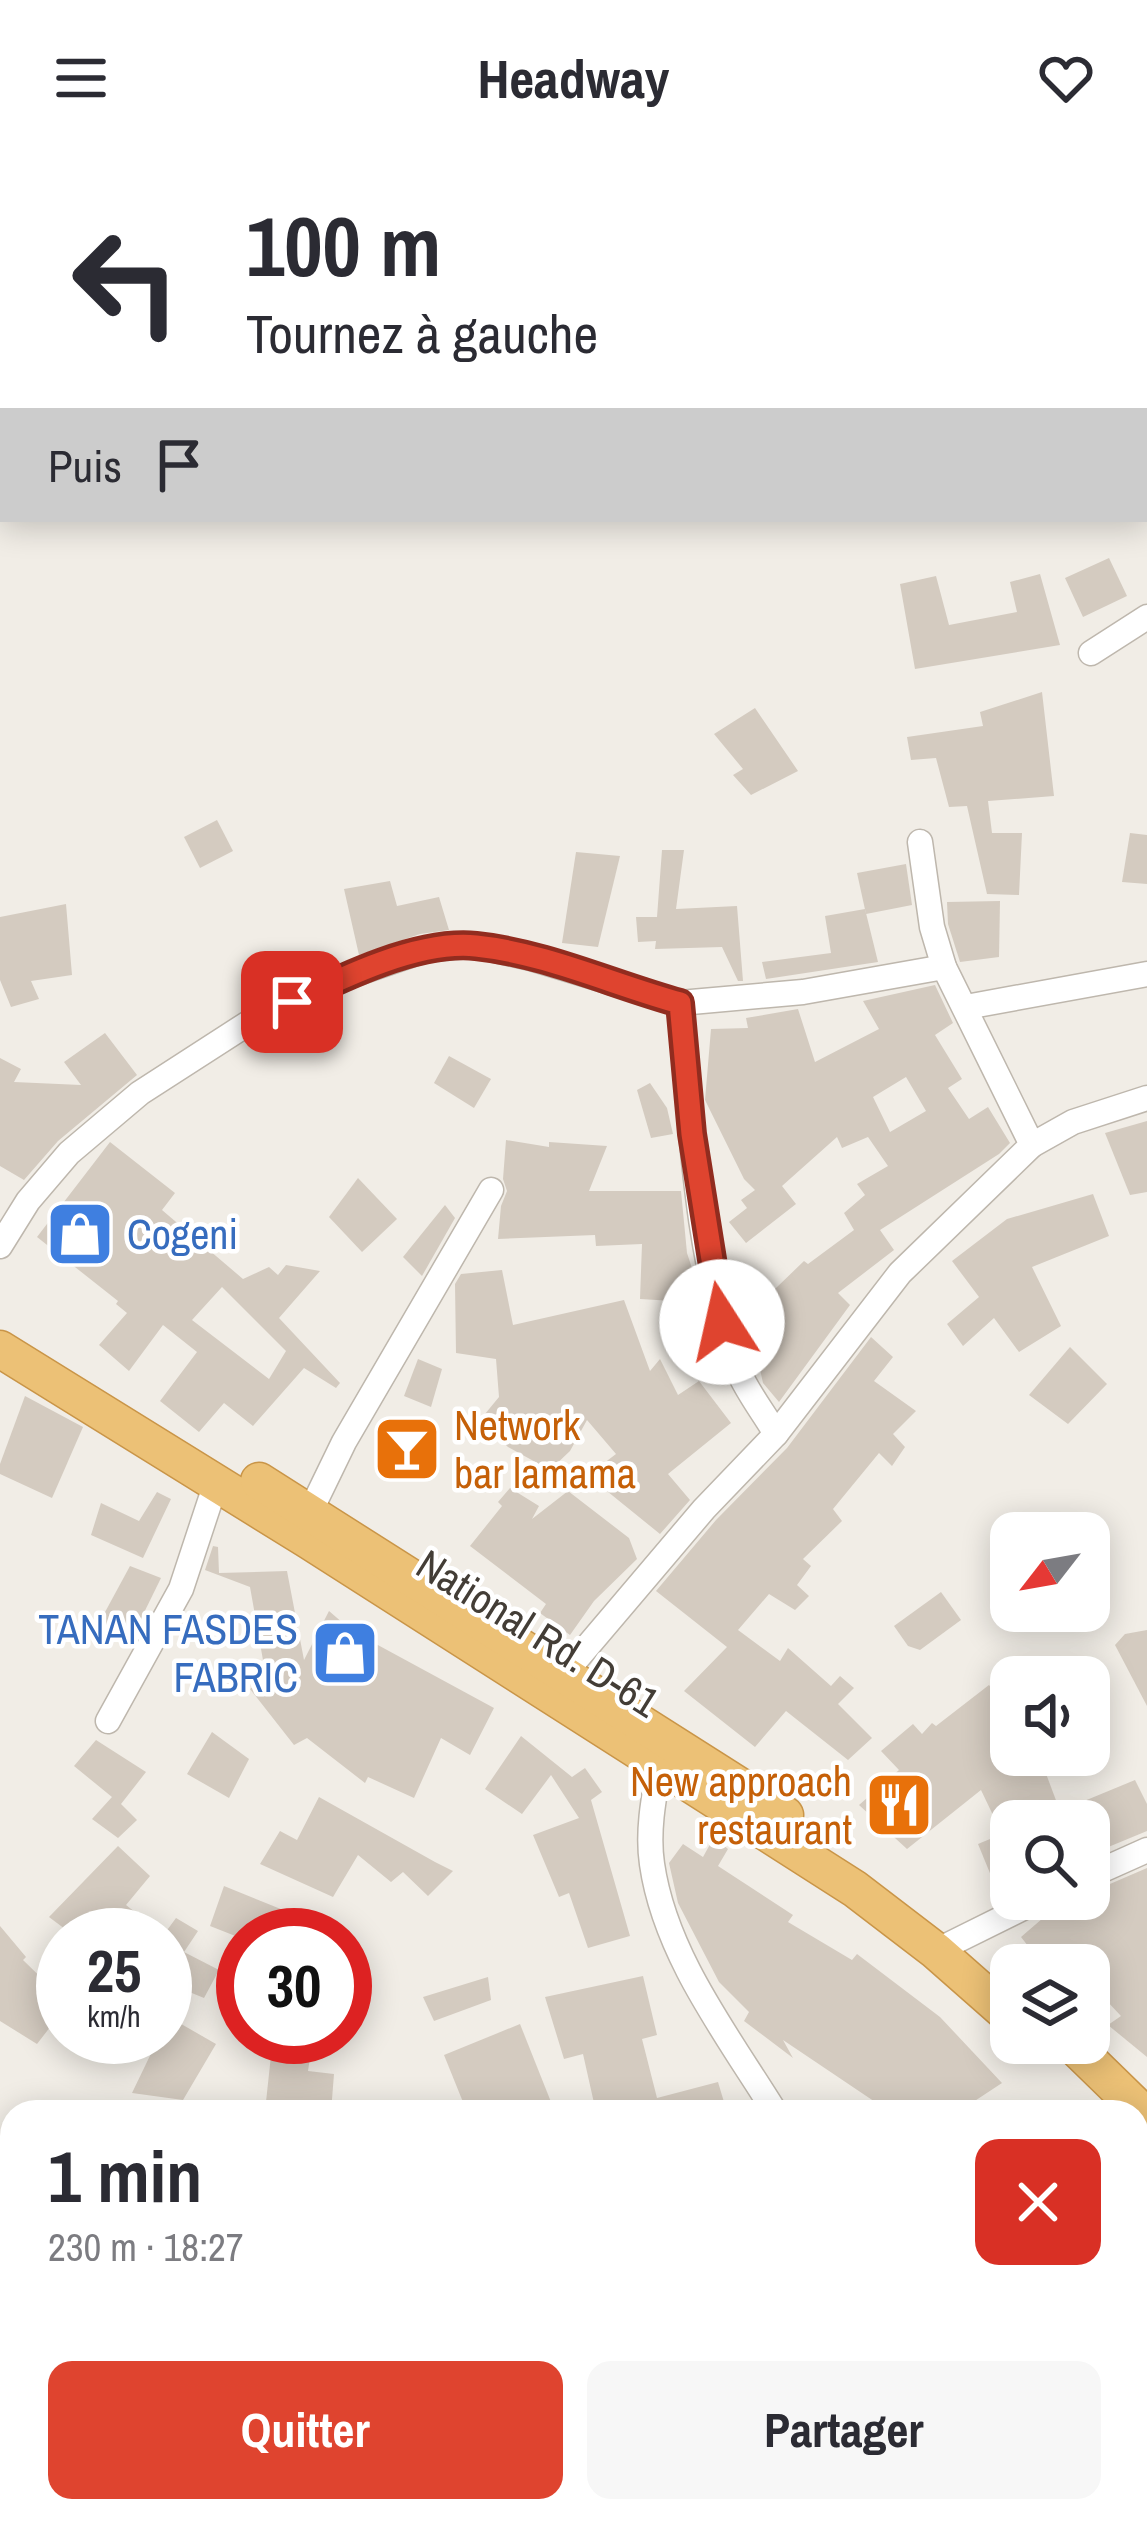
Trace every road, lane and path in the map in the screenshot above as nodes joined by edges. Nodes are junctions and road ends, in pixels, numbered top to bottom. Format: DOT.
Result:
graph roads {
  1 [pos="1147,617"];
  2 [pos="1091,653"];
  3 [pos="920,842"];
  4 [pos="944,967"];
  5 [pos="1147,974"];
  6 [pos="680,1003"];
  7 [pos="966,1007"];
  8 [pos="1147,1097"];
  9 [pos="1033,1145"];
  10 [pos="491,1190"];
  11 [pos="0,1246"];
  12 [pos="0,1325"];
  13 [pos="0,1349"];
  14 [pos="776,1433"];
  15 [pos="216,1483"];
  16 [pos="310,1512"];
  17 [pos="564,1674"];
  18 [pos="108,1721"];
  19 [pos="660,1763"];
  20 [pos="1147,1850"];
  21 [pos="1110,1867"];
  22 [pos="998,1920"];
  23 [pos="946,1945"];
  24 [pos="990,1975"];
  25 [pos="990,1994"];
  26 [pos="1063,2064"];
  27 [pos="1092,2064"];
  28 [pos="768,2100"];
  29 [pos="1100,2100"];
  30 [pos="1129,2100"];
  1 -- 2 [label="street"];
  3 -- 4 [label="street"];
  4 -- 6 [label="street"];
  4 -- 7 [label="street"];
  5 -- 7 [label="street"];
  6 -- 11 [label="street"];
  6 -- 14 [label="street"];
  7 -- 9 [label="street"];
  8 -- 9 [label="street"];
  9 -- 14 [label="street"];
  10 -- 16 [label="street"];
  12 -- 16 [label="highway, National Rd. D-61"];
  13 -- 15 [label="highway, National Rd. D-61"];
  14 -- 17 [label="street"];
  15 -- 18 [label="street"];
  15 -- 19 [label="highway, National Rd. D-61"];
  16 -- 17 [label="highway, National Rd. D-61"];
  17 -- 23 [label="highway, National Rd. D-61"];
  19 -- 23 [label="highway, National Rd. D-61"];
  19 -- 28 [label="street"];
  20 -- 21 [label="street"];
  22 -- 23 [label="street"];
  23 -- 24 [label="highway, National Rd. D-61"];
  23 -- 25 [label="highway, National Rd. D-61"];
  26 -- 29 [label="highway"];
  27 -- 30 [label="highway"];
}
